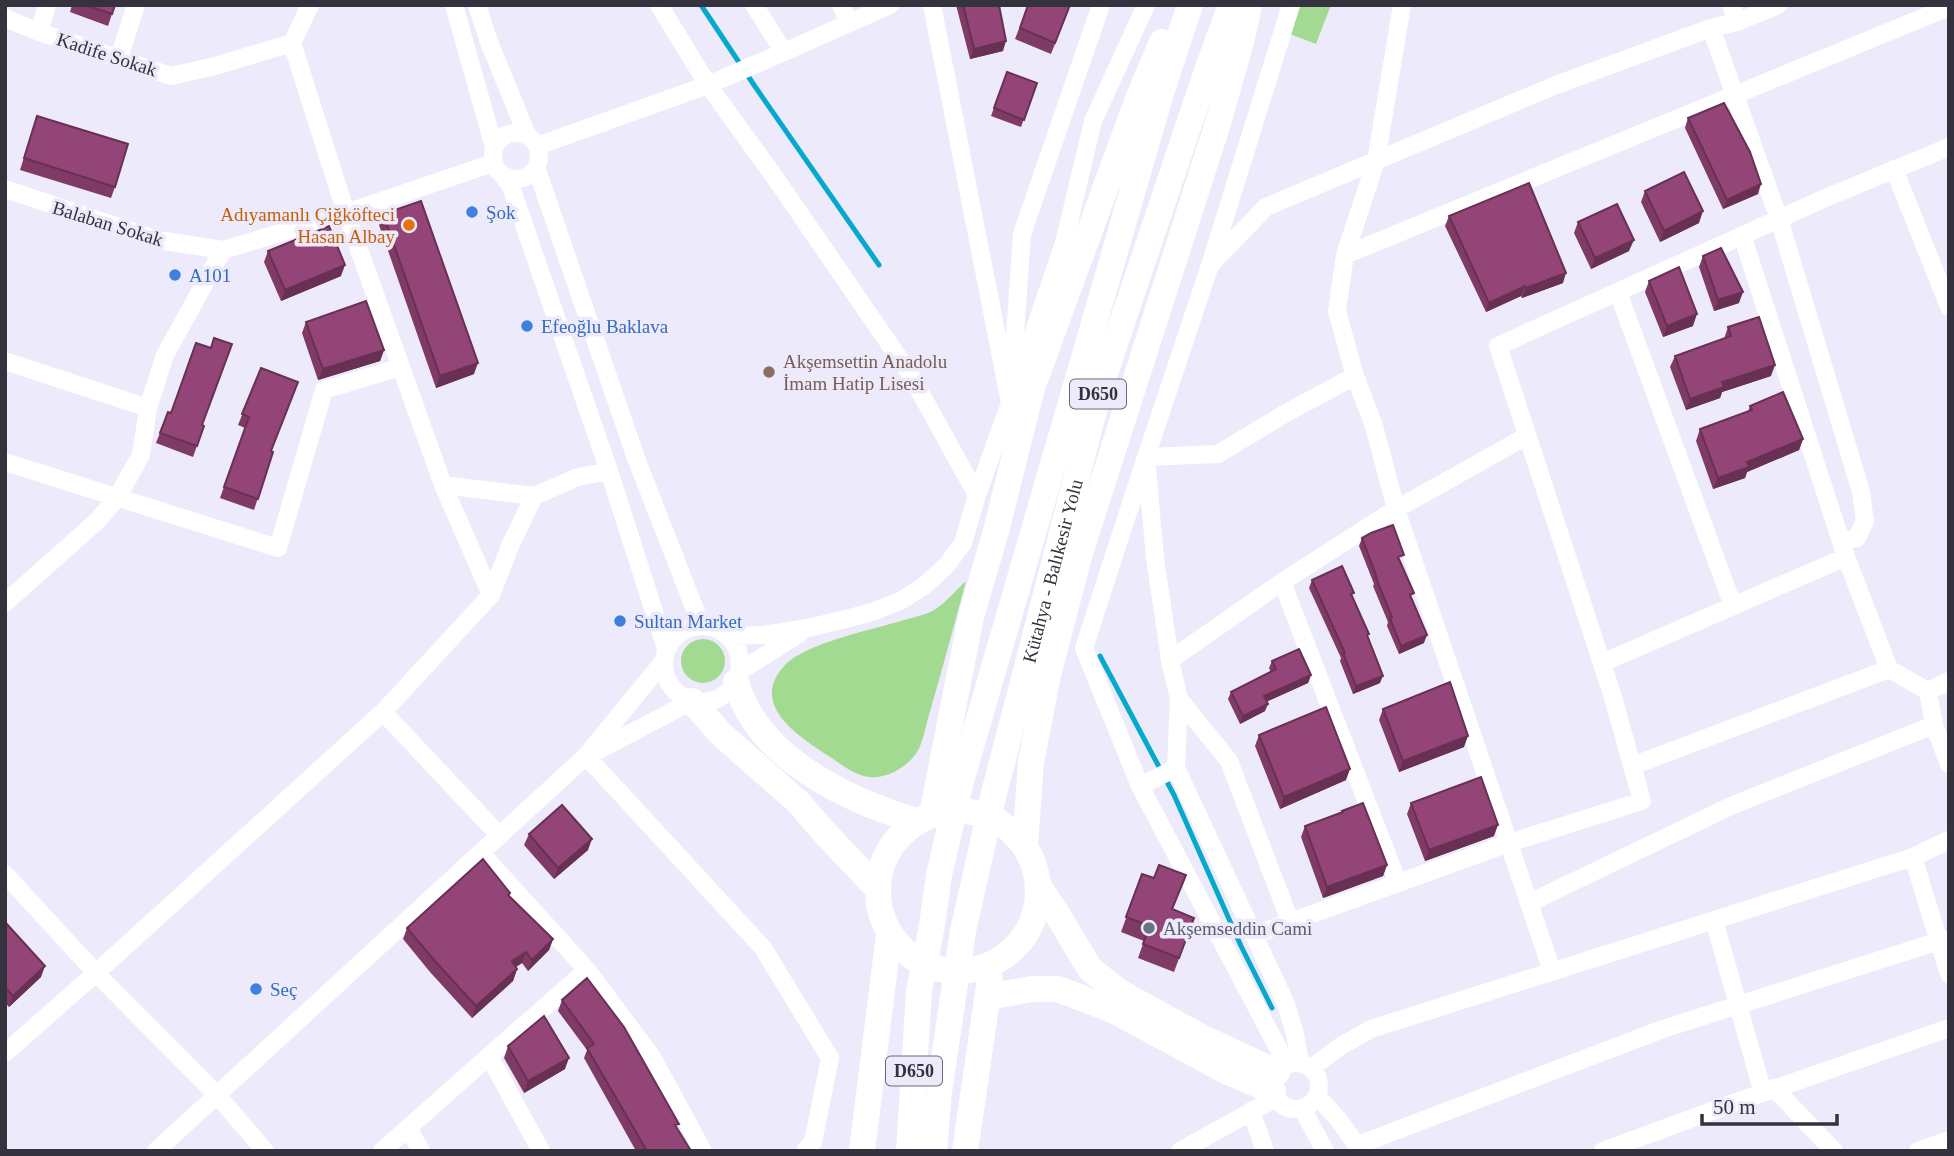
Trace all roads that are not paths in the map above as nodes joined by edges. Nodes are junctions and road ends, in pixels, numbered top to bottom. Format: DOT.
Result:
graph roads {
  1 [pos="47,5"];
  2 [pos="136,5"];
  3 [pos="310,5"];
  4 [pos="454,5"];
  5 [pos="477,5"];
  6 [pos="659,5"];
  7 [pos="754,5"];
  8 [pos="841,5"];
  9 [pos="890,5"];
  10 [pos="932,5"];
  11 [pos="1101,5"];
  12 [pos="1146,5"];
  13 [pos="1178,5"];
  14 [pos="1191,5"];
  15 [pos="1231,5"];
  16 [pos="1249,5"];
  17 [pos="1291,5"];
  18 [pos="1402,5"];
  19 [pos="1778,5"];
  20 [pos="1949,7"];
  21 [pos="1734,14"];
  22 [pos="5,18"];
  23 [pos="849,23"];
  24 [pos="1711,28"];
  25 [pos="39,32"];
  26 [pos="292,43"];
  27 [pos="784,52"];
  28 [pos="119,58"];
  29 [pos="708,85"];
  30 [pos="1734,95"];
  31 [pos="532,141"];
  32 [pos="1949,147"];
  33 [pos="1376,161"];
  34 [pos="497,162"];
  35 [pos="536,167"];
  36 [pos="1894,169"];
  37 [pos="5,189"];
  38 [pos="346,213"];
  39 [pos="1779,219"];
  40 [pos="1742,236"];
  41 [pos="223,250"];
  42 [pos="1345,255"];
  43 [pos="1210,265"];
  44 [pos="1618,292"];
  45 [pos="1949,307"];
  46 [pos="5,361"];
  47 [pos="401,367"];
  48 [pos="1355,376"];
  49 [pos="1010,402"];
  50 [pos="148,408"];
  51 [pos="1527,436"];
  52 [pos="1146,457"];
  53 [pos="5,462"];
  54 [pos="609,471"];
  55 [pos="443,485"];
  56 [pos="977,495"];
  57 [pos="534,496"];
  58 [pos="117,498"];
  59 [pos="1396,509"];
  60 [pos="1844,549"];
  61 [pos="1282,582"];
  62 [pos="491,595"];
  63 [pos="5,603"];
  64 [pos="1733,606"];
  65 [pos="701,625"];
  66 [pos="808,628"];
  67 [pos="729,636"];
  68 [pos="665,655"];
  69 [pos="1170,660"];
  70 [pos="1602,663"];
  71 [pos="1889,669"];
  72 [pos="738,676"];
  73 [pos="1949,681"];
  74 [pos="1928,691"];
  75 [pos="1179,699"];
  76 [pos="692,701"];
  77 [pos="383,712"];
  78 [pos="1934,724"];
  79 [pos="586,756"];
  80 [pos="1949,764"];
  81 [pos="1632,766"];
  82 [pos="1176,768"];
  83 [pos="1140,786"];
  84 [pos="924,818"];
  85 [pos="500,836"];
  86 [pos="1949,840"];
  87 [pos="1509,843"];
  88 [pos="1025,846"];
  89 [pos="481,853"];
  90 [pos="1913,857"];
  91 [pos="5,874"];
  92 [pos="1398,883"];
  93 [pos="1039,887"];
  94 [pos="877,888"];
  95 [pos="1529,903"];
  96 [pos="1714,920"];
  97 [pos="1290,921"];
  98 [pos="889,934"];
  99 [pos="1254,934"];
  100 [pos="1944,940"];
  101 [pos="992,964"];
  102 [pos="587,970"];
  103 [pos="1552,971"];
  104 [pos="96,973"];
  105 [pos="1949,974"];
  106 [pos="988,997"];
  107 [pos="1739,1005"];
  108 [pos="1949,1028"];
  109 [pos="9,1045"];
  110 [pos="489,1056"];
  111 [pos="1287,1076"];
  112 [pos="1769,1091"];
  113 [pos="217,1095"];
  114 [pos="1317,1096"];
  115 [pos="1302,1108"];
  116 [pos="1251,1111"];
  117 [pos="408,1128"];
  118 [pos="1949,1140"];
  119 [pos="1360,1148"];
  120 [pos="156,1151"];
  121 [pos="265,1151"];
  122 [pos="382,1151"];
  123 [pos="421,1151"];
  124 [pos="541,1151"];
  125 [pos="703,1151"];
  126 [pos="805,1151"];
  127 [pos="862,1151"];
  128 [pos="909,1151"];
  129 [pos="934,1151"];
  130 [pos="964,1151"];
  131 [pos="1180,1151"];
  132 [pos="1265,1151"];
  133 [pos="1325,1151"];
  134 [pos="1603,1151"];
  135 [pos="1834,1151"];
  136 [pos="1918,1151"];
  1 -- 25 [label="street"];
  2 -- 28 [label="street"];
  3 -- 26 [label="street"];
  4 -- 34 [label="street"];
  5 -- 31 [label="street"];
  6 -- 29 [label="street"];
  7 -- 27 [label="street"];
  8 -- 23 [label="street"];
  9 -- 23 [label="street"];
  10 -- 49 [label="street"];
  11 -- 49 [label="street"];
  12 -- 49 [label="street"];
  13 -- 84 [label="highway"];
  14 -- 128 [label="highway, Kütahya - Balıkesir Yolu / D650"];
  15 -- 129 [label="highway, Kütahya - Balıkesir Yolu / D650"];
  16 -- 88 [label="highway"];
  17 -- 43 [label="street"];
  18 -- 33 [label="street"];
  19 -- 21 [label="street"];
  20 -- 30 [label="street"];
  21 -- 24 [label="street"];
  22 -- 25 [label="street, Kadife Sokak"];
  23 -- 27 [label="street"];
  24 -- 30 [label="street"];
  24 -- 33 [label="street"];
  25 -- 28 [label="street, Kadife Sokak"];
  26 -- 28 [label="street, Kadife Sokak"];
  26 -- 38 [label="street"];
  27 -- 29 [label="street"];
  29 -- 31 [label="street"];
  29 -- 56 [label="street"];
  30 -- 39 [label="street"];
  30 -- 42 [label="street"];
  31 -- 34 [label="street"];
  31 -- 35 [label="street"];
  32 -- 36 [label="street"];
  33 -- 42 [label="street"];
  33 -- 43 [label="street"];
  34 -- 35 [label="street"];
  34 -- 38 [label="street, Balaban Sokak"];
  34 -- 54 [label="street"];
  35 -- 65 [label="street"];
  36 -- 39 [label="street"];
  36 -- 45 [label="street"];
  37 -- 41 [label="street, Balaban Sokak"];
  38 -- 41 [label="street, Balaban Sokak"];
  38 -- 47 [label="street"];
  39 -- 40 [label="street"];
  39 -- 60 [label="street"];
  40 -- 44 [label="street"];
  40 -- 60 [label="street"];
  41 -- 50 [label="street"];
  42 -- 48 [label="street"];
  43 -- 52 [label="street"];
  44 -- 51 [label="street"];
  44 -- 64 [label="street"];
  46 -- 50 [label="street"];
  47 -- 55 [label="street"];
  47 -- 58 [label="street"];
  48 -- 52 [label="street"];
  48 -- 59 [label="street"];
  49 -- 56 [label="street"];
  50 -- 58 [label="street"];
  51 -- 59 [label="street"];
  51 -- 70 [label="street"];
  52 -- 69 [label="street"];
  52 -- 83 [label="street"];
  53 -- 58 [label="street"];
  54 -- 57 [label="street"];
  54 -- 68 [label="street"];
  55 -- 57 [label="street"];
  55 -- 62 [label="street"];
  56 -- 66 [label="street"];
  57 -- 62 [label="street"];
  58 -- 63 [label="street"];
  59 -- 61 [label="street"];
  59 -- 87 [label="street"];
  60 -- 64 [label="street"];
  60 -- 71 [label="street"];
  61 -- 69 [label="street"];
  61 -- 92 [label="street"];
  62 -- 77 [label="street"];
  64 -- 70 [label="street"];
  65 -- 67 [label="street"];
  65 -- 68 [label="street"];
  66 -- 67 [label="street"];
  66 -- 72 [label="street"];
  67 -- 72 [label="street"];
  68 -- 76 [label="street"];
  68 -- 79 [label="street"];
  69 -- 75 [label="street"];
  70 -- 81 [label="street"];
  71 -- 74 [label="street"];
  71 -- 81 [label="street"];
  72 -- 76 [label="street"];
  72 -- 84 [label="highway"];
  73 -- 74 [label="street"];
  74 -- 78 [label="street"];
  75 -- 82 [label="street"];
  75 -- 97 [label="street"];
  76 -- 79 [label="street"];
  76 -- 94 [label="highway"];
  77 -- 85 [label="street"];
  77 -- 104 [label="street"];
  78 -- 80 [label="street"];
  78 -- 95 [label="street"];
  79 -- 85 [label="street"];
  79 -- 126 [label="street"];
  81 -- 87 [label="street"];
  82 -- 83 [label="street"];
  82 -- 99 [label="street"];
  83 -- 111 [label="street"];
  84 -- 88 [label="highway"];
  84 -- 94 [label="highway"];
  85 -- 89 [label="street"];
  86 -- 90 [label="street"];
  87 -- 92 [label="street"];
  87 -- 95 [label="street"];
  88 -- 93 [label="highway"];
  89 -- 102 [label="street"];
  89 -- 113 [label="street"];
  90 -- 96 [label="street"];
  90 -- 100 [label="street"];
  91 -- 104 [label="street"];
  92 -- 97 [label="street"];
  93 -- 101 [label="highway"];
  93 -- 111 [label="highway"];
  94 -- 98 [label="highway"];
  95 -- 103 [label="street"];
  96 -- 103 [label="street"];
  96 -- 107 [label="street"];
  97 -- 99 [label="street"];
  98 -- 101 [label="highway"];
  98 -- 127 [label="highway"];
  99 -- 111 [label="street"];
  100 -- 105 [label="street"];
  100 -- 107 [label="street"];
  101 -- 106 [label="highway"];
  102 -- 110 [label="street"];
  102 -- 125 [label="street"];
  103 -- 111 [label="street"];
  104 -- 109 [label="street"];
  104 -- 113 [label="street"];
  106 -- 111 [label="highway"];
  106 -- 130 [label="highway"];
  107 -- 112 [label="street"];
  107 -- 119 [label="street"];
  108 -- 112 [label="street"];
  110 -- 117 [label="street"];
  110 -- 124 [label="street"];
  111 -- 114 [label="street"];
  111 -- 115 [label="street"];
  111 -- 116 [label="street"];
  112 -- 134 [label="street"];
  112 -- 135 [label="street"];
  113 -- 120 [label="street"];
  113 -- 121 [label="street"];
  114 -- 115 [label="street"];
  114 -- 119 [label="street"];
  115 -- 133 [label="street"];
  116 -- 131 [label="street"];
  116 -- 132 [label="street"];
  117 -- 122 [label="street"];
  117 -- 123 [label="street"];
  118 -- 136 [label="street"];
}
